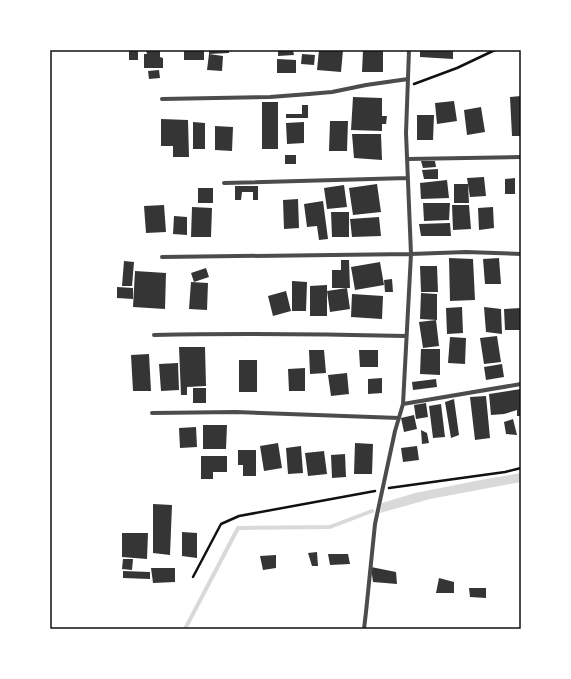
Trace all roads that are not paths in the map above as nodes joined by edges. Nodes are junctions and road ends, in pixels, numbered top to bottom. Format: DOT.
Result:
graph roads {
  1 [pos="409,50"];
  2 [pos="408,79"];
  3 [pos="162,99"];
  4 [pos="521,157"];
  5 [pos="408,159"];
  6 [pos="408,178"];
  7 [pos="224,183"];
  8 [pos="411,254"];
  9 [pos="521,254"];
  10 [pos="162,257"];
  11 [pos="154,335"];
  12 [pos="406,336"];
  13 [pos="521,384"];
  14 [pos="403,404"];
  15 [pos="152,414"];
  16 [pos="399,418"];
  17 [pos="364,629"];
  1 -- 2 [label="street"];
  2 -- 3 [label="street"];
  2 -- 5 [label="street"];
  4 -- 5 [label="street"];
  5 -- 6 [label="street"];
  6 -- 7 [label="street"];
  6 -- 8 [label="street"];
  8 -- 9 [label="street"];
  8 -- 10 [label="street"];
  8 -- 12 [label="street"];
  11 -- 12 [label="street"];
  12 -- 14 [label="street"];
  13 -- 14 [label="street"];
  14 -- 16 [label="street"];
  15 -- 16 [label="street"];
  16 -- 17 [label="street"];
}
